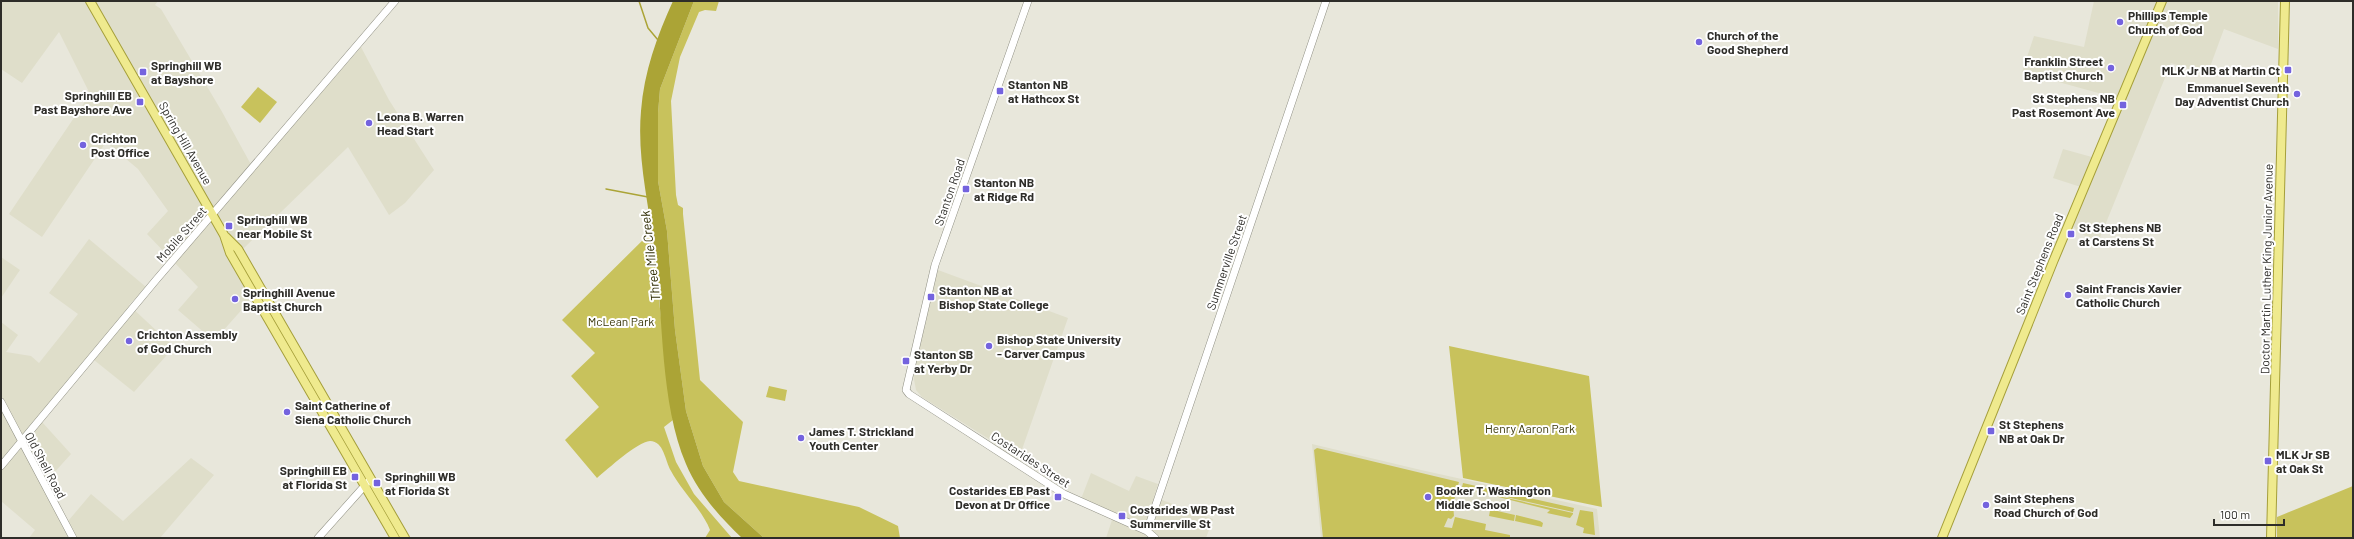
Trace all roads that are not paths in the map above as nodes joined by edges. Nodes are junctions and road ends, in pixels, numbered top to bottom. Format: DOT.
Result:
graph roads {
  1 [pos="90,1"];
  2 [pos="395,1"];
  3 [pos="1028,1"];
  4 [pos="1326,1"];
  5 [pos="2162,1"];
  6 [pos="2285,1"];
  7 [pos="213,214"];
  8 [pos="224,235"];
  9 [pos="909,394"];
  10 [pos="1,402"];
  11 [pos="21,441"];
  12 [pos="1,466"];
  13 [pos="371,480"];
  14 [pos="364,485"];
  15 [pos="1147,531"];
  16 [pos="1158,537"];
  17 [pos="73,538"];
  18 [pos="318,538"];
  19 [pos="394,538"];
  20 [pos="405,538"];
  21 [pos="1942,538"];
  22 [pos="2271,538"];
  1 -- 7 [label="main road, Spring Hill Avenue"];
  2 -- 7 [label="street, Mobile Street"];
  3 -- 9 [label="street, Stanton Road"];
  4 -- 15 [label="street, Summerville Street"];
  5 -- 21 [label="main road, Saint Stephens Road"];
  6 -- 22 [label="main road, Doctor Martin Luther King Junior Avenue"];
  7 -- 8 [label="main road, Spring Hill Avenue"];
  7 -- 11 [label="street, Mobile Street"];
  8 -- 13 [label="main road, Spring Hill Avenue"];
  8 -- 14 [label="main road, Spring Hill Avenue"];
  9 -- 15 [label="street, Costarides Street"];
  10 -- 11 [label="street, Old Shell Road"];
  11 -- 12 [label="street, Mobile Street"];
  11 -- 17 [label="street, Old Shell Road"];
  13 -- 14 [label="street"];
  13 -- 20 [label="main road, Spring Hill Avenue"];
  14 -- 18 [label="street"];
  14 -- 19 [label="main road, Spring Hill Avenue"];
  15 -- 16 [label="street"];
}
